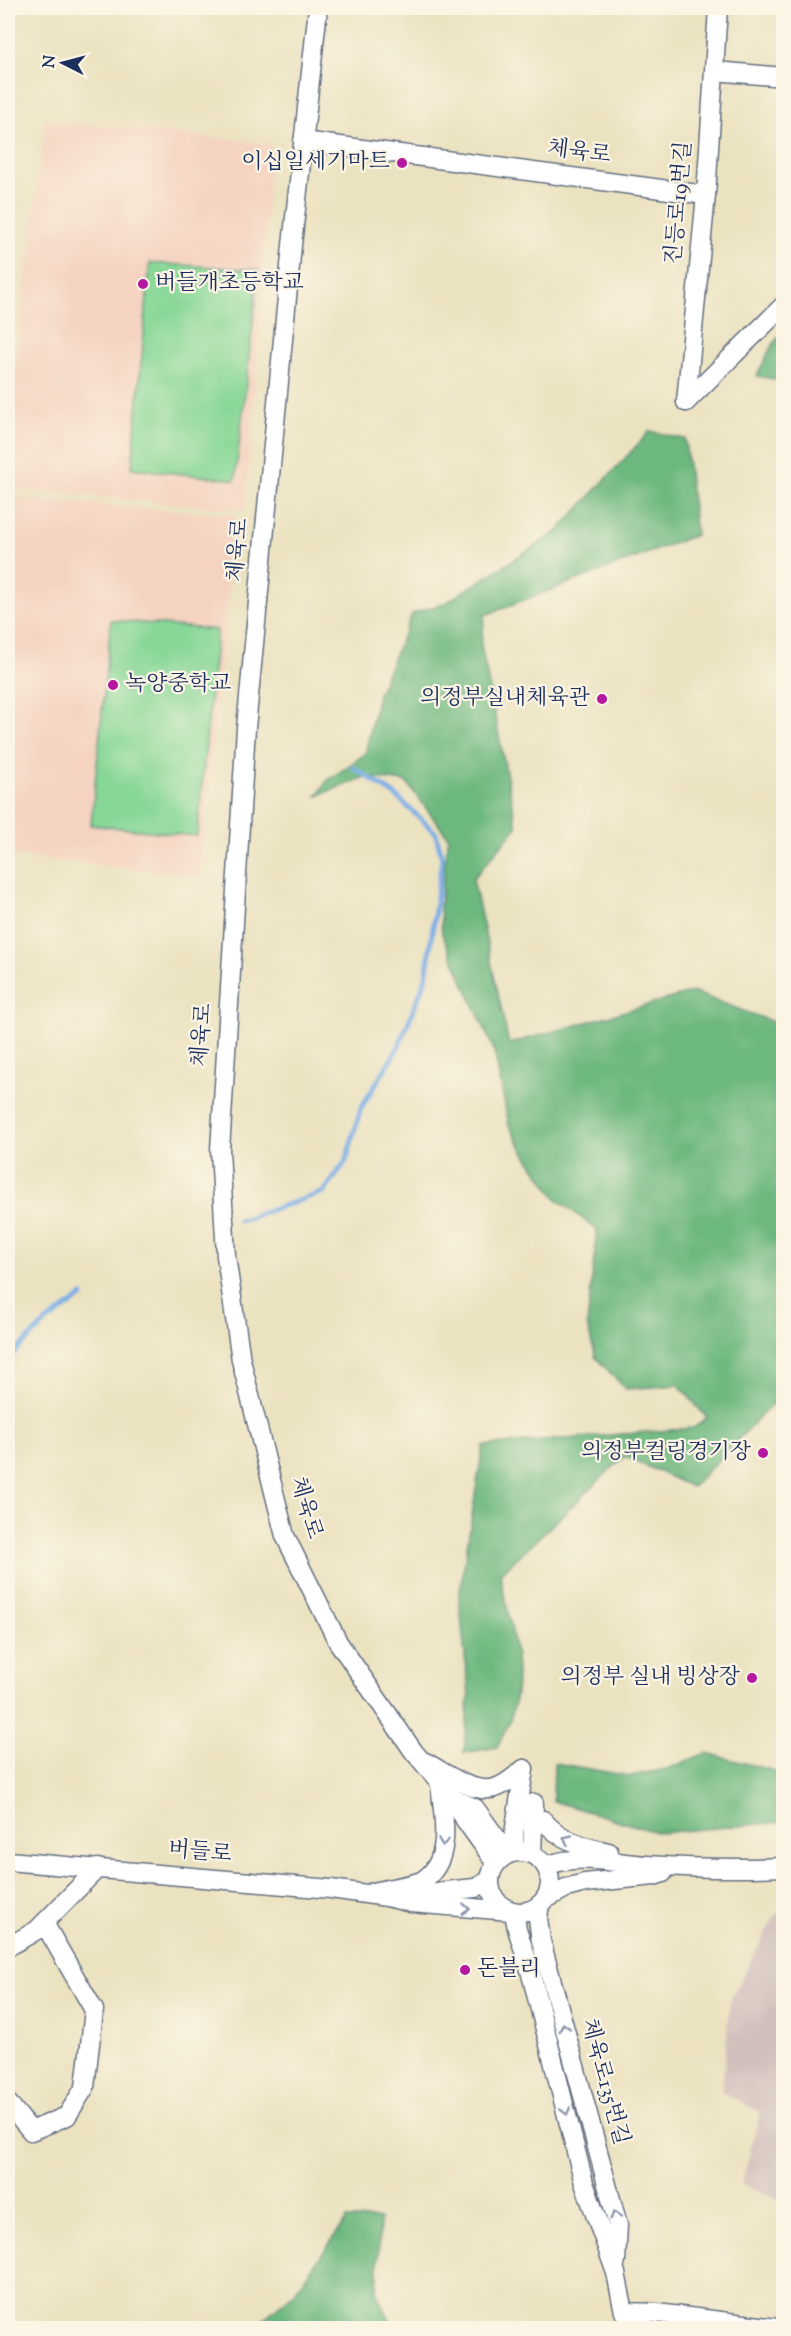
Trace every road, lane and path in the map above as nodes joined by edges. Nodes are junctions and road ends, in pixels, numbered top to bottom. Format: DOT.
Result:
graph roads {
  1 [pos="318,8"];
  2 [pos="718,8"];
  3 [pos="715,72"];
  4 [pos="783,77"];
  5 [pos="303,141"];
  6 [pos="706,195"];
  7 [pos="783,305"];
  8 [pos="414,1752"];
  9 [pos="440,1784"];
  10 [pos="534,1803"];
  11 [pos="543,1820"];
  12 [pos="8,1861"];
  13 [pos="508,1861"];
  14 [pos="546,1866"];
  15 [pos="685,1866"];
  16 [pos="783,1867"];
  17 [pos="98,1868"];
  18 [pos="364,1894"];
  19 [pos="387,1897"];
  20 [pos="542,1902"];
  21 [pos="512,1911"];
  22 [pos="44,1923"];
  23 [pos="8,1947"];
  24 [pos="8,2103"];
  25 [pos="616,2273"];
  26 [pos="777,2328"];
  1 -- 5 [label="street, 체육로"];
  2 -- 3 [label="street, 진등로19번길"];
  3 -- 4 [label="street"];
  3 -- 6 [label="street, 진등로19번길"];
  5 -- 6 [label="street, 체육로"];
  5 -- 8 [label="street, 체육로"];
  6 -- 7 [label="street, 진등로19번길"];
  8 -- 9 [label="street, 체육로"];
  8 -- 13 [label="street"];
  9 -- 13 [label="street, 체육로"];
  9 -- 18 [label="street, one-way"];
  10 -- 13 [label="street"];
  15 -- 11 [label="street, one-way"];
  12 -- 17 [label="street, 버들로"];
  13 -- 14 [label="street"];
  13 -- 19 [label="street"];
  13 -- 21 [label="street"];
  14 -- 15 [label="street"];
  14 -- 20 [label="street"];
  15 -- 16 [label="street"];
  15 -- 20 [label="street"];
  17 -- 18 [label="street, 버들로"];
  17 -- 22 [label="street"];
  18 -- 19 [label="street, 버들로"];
  19 -- 21 [label="street, one-way"];
  20 -- 21 [label="street"];
  25 -- 20 [label="street, 체육로135번길, one-way"];
  21 -- 25 [label="street, 체육로135번길, one-way"];
  22 -- 23 [label="street"];
  22 -- 24 [label="street"];
  25 -- 26 [label="street, 체육로135번길"];
}
